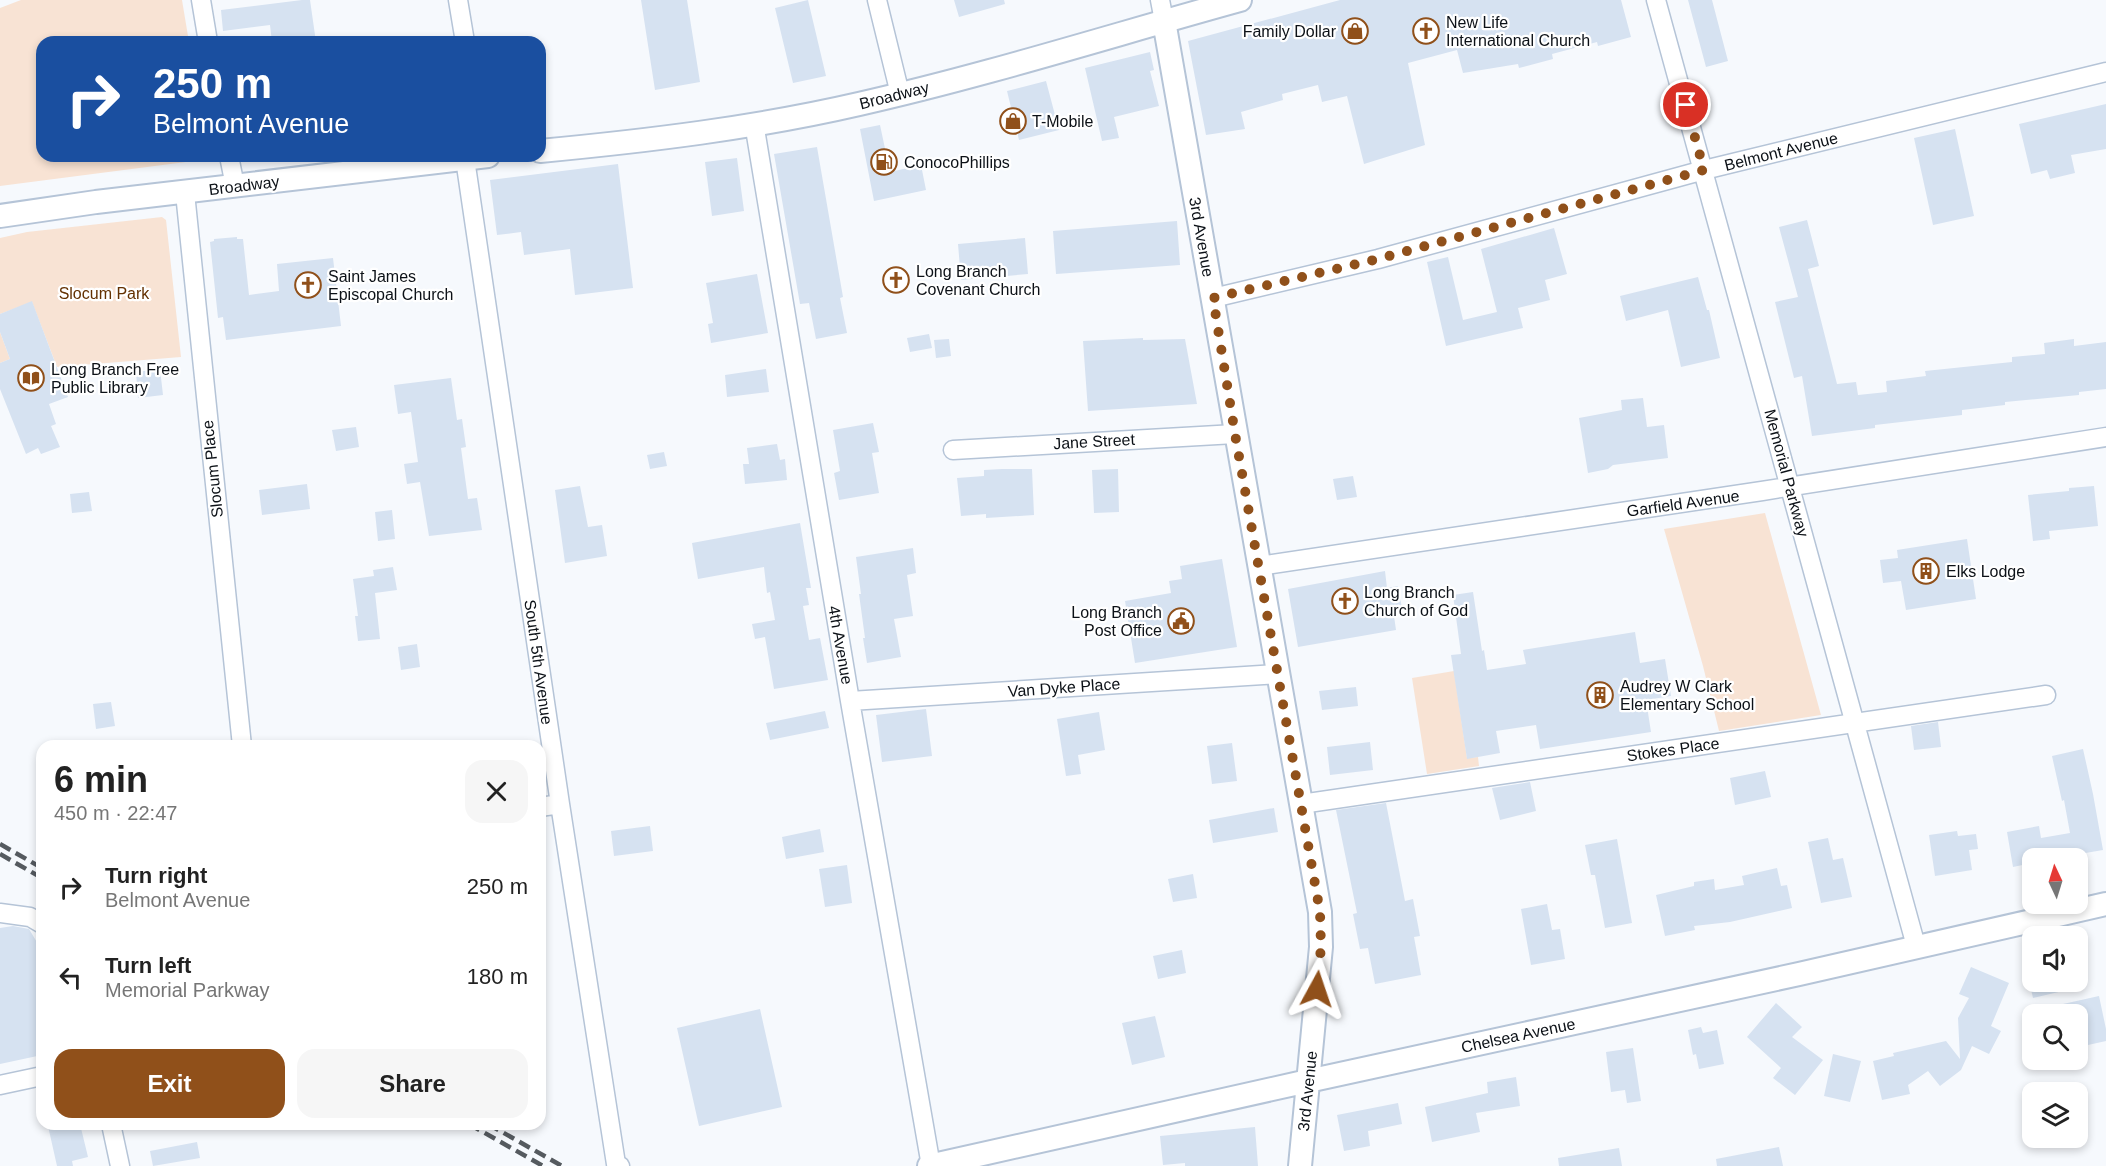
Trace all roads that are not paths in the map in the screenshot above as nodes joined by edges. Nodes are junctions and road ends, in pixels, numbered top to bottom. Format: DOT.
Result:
graph roads {
  1 [pos="201,0"];
  2 [pos="458,0"];
  3 [pos="877,0"];
  4 [pos="1240,0"];
  5 [pos="1656,0"];
  6 [pos="1162,11"];
  7 [pos="207,36"];
  8 [pos="464,36"];
  9 [pos="2106,72"];
  10 [pos="900,94"];
  11 [pos="754,123"];
  12 [pos="546,150"];
  13 [pos="230,162"];
  14 [pos="439,162"];
  15 [pos="482,162"];
  16 [pos="1704,170"];
  17 [pos="235,186"];
  18 [pos="185,193"];
  19 [pos="0,216"];
  20 [pos="1213,298"];
  21 [pos="1235,434"];
  22 [pos="2106,437"];
  23 [pos="952,450"];
  24 [pos="1791,487"];
  25 [pos="1259,566"];
  26 [pos="1278,674"];
  27 [pos="2046,695"];
  28 [pos="850,701"];
  29 [pos="1855,721"];
  30 [pos="241,740"];
  31 [pos="560,804"];
  32 [pos="1301,804"];
  33 [pos="546,806"];
  34 [pos="2106,904"];
  35 [pos="0,913"];
  36 [pos="36,920"];
  37 [pos="1916,946"];
  38 [pos="36,1077"];
  39 [pos="1308,1081"];
  40 [pos="0,1085"];
  41 [pos="112,1130"];
  42 [pos="617,1165"];
  43 [pos="120,1166"];
  44 [pos="930,1166"];
  45 [pos="1300,1166"];
  1 -- 7 [label="street"];
  2 -- 8 [label="street"];
  3 -- 10 [label="street"];
  4 -- 6 [label="street, Broadway"];
  5 -- 16 [label="street, Memorial Parkway"];
  6 -- 10 [label="street, Broadway"];
  6 -- 20 [label="street, 3rd Avenue"];
  9 -- 16 [label="street, Belmont Avenue"];
  10 -- 11 [label="street, Broadway"];
  11 -- 12 [label="street, Broadway"];
  11 -- 28 [label="street, 4th Avenue"];
  13 -- 17 [label="street"];
  14 -- 17 [label="street, Broadway"];
  15 -- 31 [label="street, South 5th Avenue"];
  16 -- 20 [label="street, Belmont Avenue"];
  16 -- 24 [label="street, Memorial Parkway"];
  17 -- 18 [label="street, Broadway"];
  18 -- 19 [label="street, Broadway"];
  18 -- 30 [label="street, Slocum Place"];
  20 -- 21 [label="street, 3rd Avenue"];
  21 -- 23 [label="street, Jane Street"];
  21 -- 25 [label="street, 3rd Avenue"];
  22 -- 24 [label="street, Garfield Avenue"];
  24 -- 25 [label="street, Garfield Avenue"];
  24 -- 29 [label="street, Memorial Parkway"];
  25 -- 26 [label="street, 3rd Avenue"];
  26 -- 28 [label="street, Van Dyke Place"];
  26 -- 32 [label="street, 3rd Avenue"];
  27 -- 29 [label="street, Stokes Place"];
  28 -- 44 [label="street, 4th Avenue"];
  29 -- 32 [label="street, Stokes Place"];
  29 -- 37 [label="street, Memorial Parkway"];
  31 -- 33 [label="street"];
  31 -- 42 [label="street, South 5th Avenue"];
  32 -- 39 [label="street, 3rd Avenue"];
  34 -- 37 [label="street, Chelsea Avenue"];
  35 -- 36 [label="street"];
  37 -- 39 [label="street, Chelsea Avenue"];
  38 -- 40 [label="street"];
  39 -- 44 [label="street, Chelsea Avenue"];
  39 -- 45 [label="street, 3rd Avenue"];
  41 -- 43 [label="street"];
}
